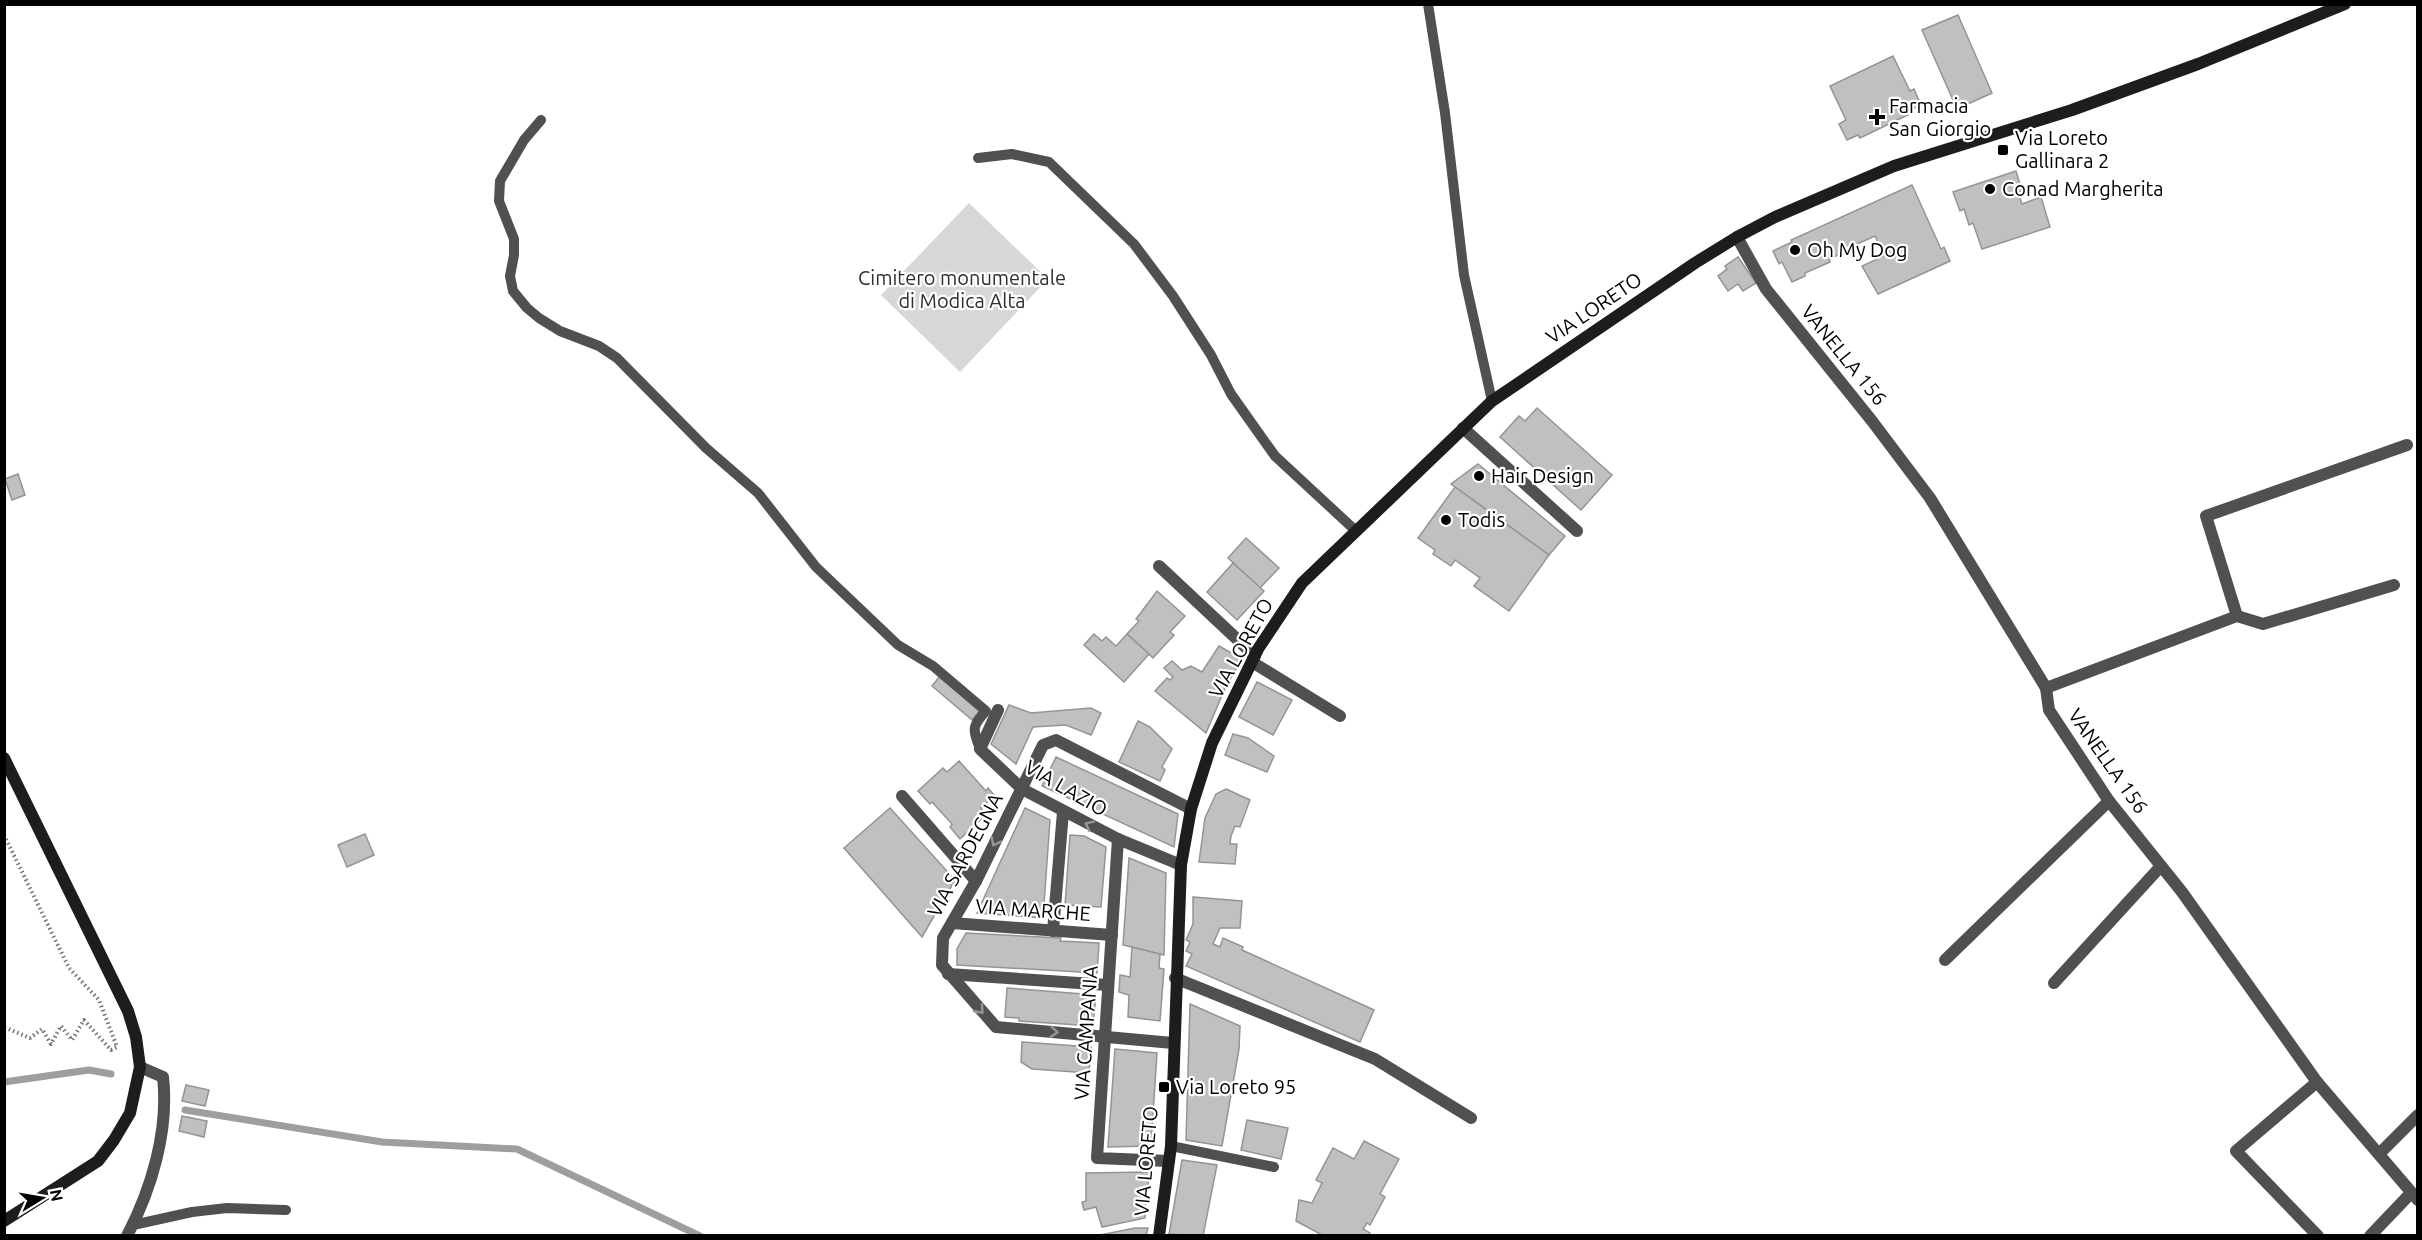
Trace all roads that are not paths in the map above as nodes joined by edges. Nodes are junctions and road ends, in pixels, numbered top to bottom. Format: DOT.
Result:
graph roads {
  1 [pos="1428,4"];
  2 [pos="2345,4"];
  3 [pos="541,120"];
  4 [pos="978,158"];
  5 [pos="1737,237"];
  6 [pos="1492,401"];
  7 [pos="1463,428"];
  8 [pos="2407,445"];
  9 [pos="1356,531"];
  10 [pos="1577,531"];
  11 [pos="1159,566"];
  12 [pos="2394,585"];
  13 [pos="2237,616"];
  14 [pos="1254,659"];
  15 [pos="2046,688"];
  16 [pos="998,710"];
  17 [pos="1340,716"];
  18 [pos="980,749"];
  19 [pos="4,758"];
  20 [pos="1022,789"];
  21 [pos="902,796"];
  22 [pos="2109,801"];
  23 [pos="1191,809"];
  24 [pos="1062,812"];
  25 [pos="1118,839"];
  26 [pos="1181,865"];
  27 [pos="2161,866"];
  28 [pos="976,881"];
  29 [pos="952,923"];
  30 [pos="1053,931"];
  31 [pos="1112,936"];
  32 [pos="1945,960"];
  33 [pos="948,974"];
  34 [pos="1175,978"];
  35 [pos="2054,983"];
  36 [pos="1108,985"];
  37 [pos="1105,1037"];
  38 [pos="1173,1043"];
  39 [pos="140,1067"];
  40 [pos="2318,1082"];
  41 [pos="2418,1115"];
  42 [pos="1471,1118"];
  43 [pos="1171,1146"];
  44 [pos="2379,1154"];
  45 [pos="1169,1161"];
  46 [pos="1274,1167"];
  47 [pos="2414,1196"];
  48 [pos="286,1210"];
  49 [pos="4,1221"];
  50 [pos="130,1230"];
  51 [pos="1158,1236"];
  52 [pos="2318,1236"];
  53 [pos="2370,1236"];
  1 -- 6 [label="lane"];
  2 -- 5 [label="street, VIA LORETO"];
  3 -- 18 [label="lane"];
  4 -- 9 [label="lane"];
  5 -- 6 [label="street, VIA LORETO"];
  5 -- 15 [label="street, VANELLA 156"];
  6 -- 7 [label="street, VIA LORETO"];
  7 -- 9 [label="street, VIA LORETO"];
  7 -- 10 [label="street"];
  8 -- 13 [label="street"];
  9 -- 14 [label="street, VIA LORETO"];
  11 -- 14 [label="street"];
  12 -- 13 [label="street"];
  13 -- 15 [label="street"];
  14 -- 17 [label="street"];
  14 -- 23 [label="street, VIA LORETO"];
  15 -- 22 [label="street, VANELLA 156"];
  16 -- 18 [label="street"];
  18 -- 20 [label="street, VIA LAZIO"];
  19 -- 39 [label="street"];
  20 -- 23 [label="street, VIA SARDEGNA"];
  20 -- 24 [label="street, VIA LAZIO"];
  20 -- 28 [label="street, VIA SARDEGNA, one-way"];
  21 -- 28 [label="street"];
  22 -- 27 [label="street, VANELLA 156"];
  22 -- 32 [label="street"];
  23 -- 26 [label="street, VIA LORETO"];
  25 -- 24 [label="street, VIA LAZIO, one-way"];
  24 -- 30 [label="street"];
  25 -- 26 [label="street, VIA LAZIO"];
  25 -- 31 [label="street, VIA CAMPANIA"];
  26 -- 34 [label="street, VIA LORETO"];
  27 -- 35 [label="street"];
  27 -- 40 [label="street, VANELLA 156"];
  28 -- 29 [label="street, VIA SARDEGNA"];
  29 -- 30 [label="street, VIA MARCHE"];
  29 -- 33 [label="street, VIA SARDEGNA"];
  30 -- 31 [label="street, VIA MARCHE"];
  31 -- 36 [label="street, VIA CAMPANIA"];
  33 -- 36 [label="street"];
  33 -- 37 [label="street, one-way"];
  34 -- 38 [label="street, VIA LORETO"];
  34 -- 42 [label="street"];
  36 -- 37 [label="street, VIA CAMPANIA"];
  37 -- 38 [label="street"];
  37 -- 45 [label="street, VIA CAMPANIA"];
  38 -- 43 [label="street, VIA LORETO"];
  39 -- 49 [label="street"];
  39 -- 50 [label="street"];
  40 -- 44 [label="street, VANELLA 156"];
  40 -- 52 [label="street"];
  41 -- 44 [label="street"];
  43 -- 45 [label="street, VIA LORETO"];
  43 -- 46 [label="lane"];
  44 -- 47 [label="street, VANELLA 156"];
  45 -- 51 [label="street, VIA LORETO"];
  47 -- 53 [label="street"];
  48 -- 50 [label="lane"];
}
